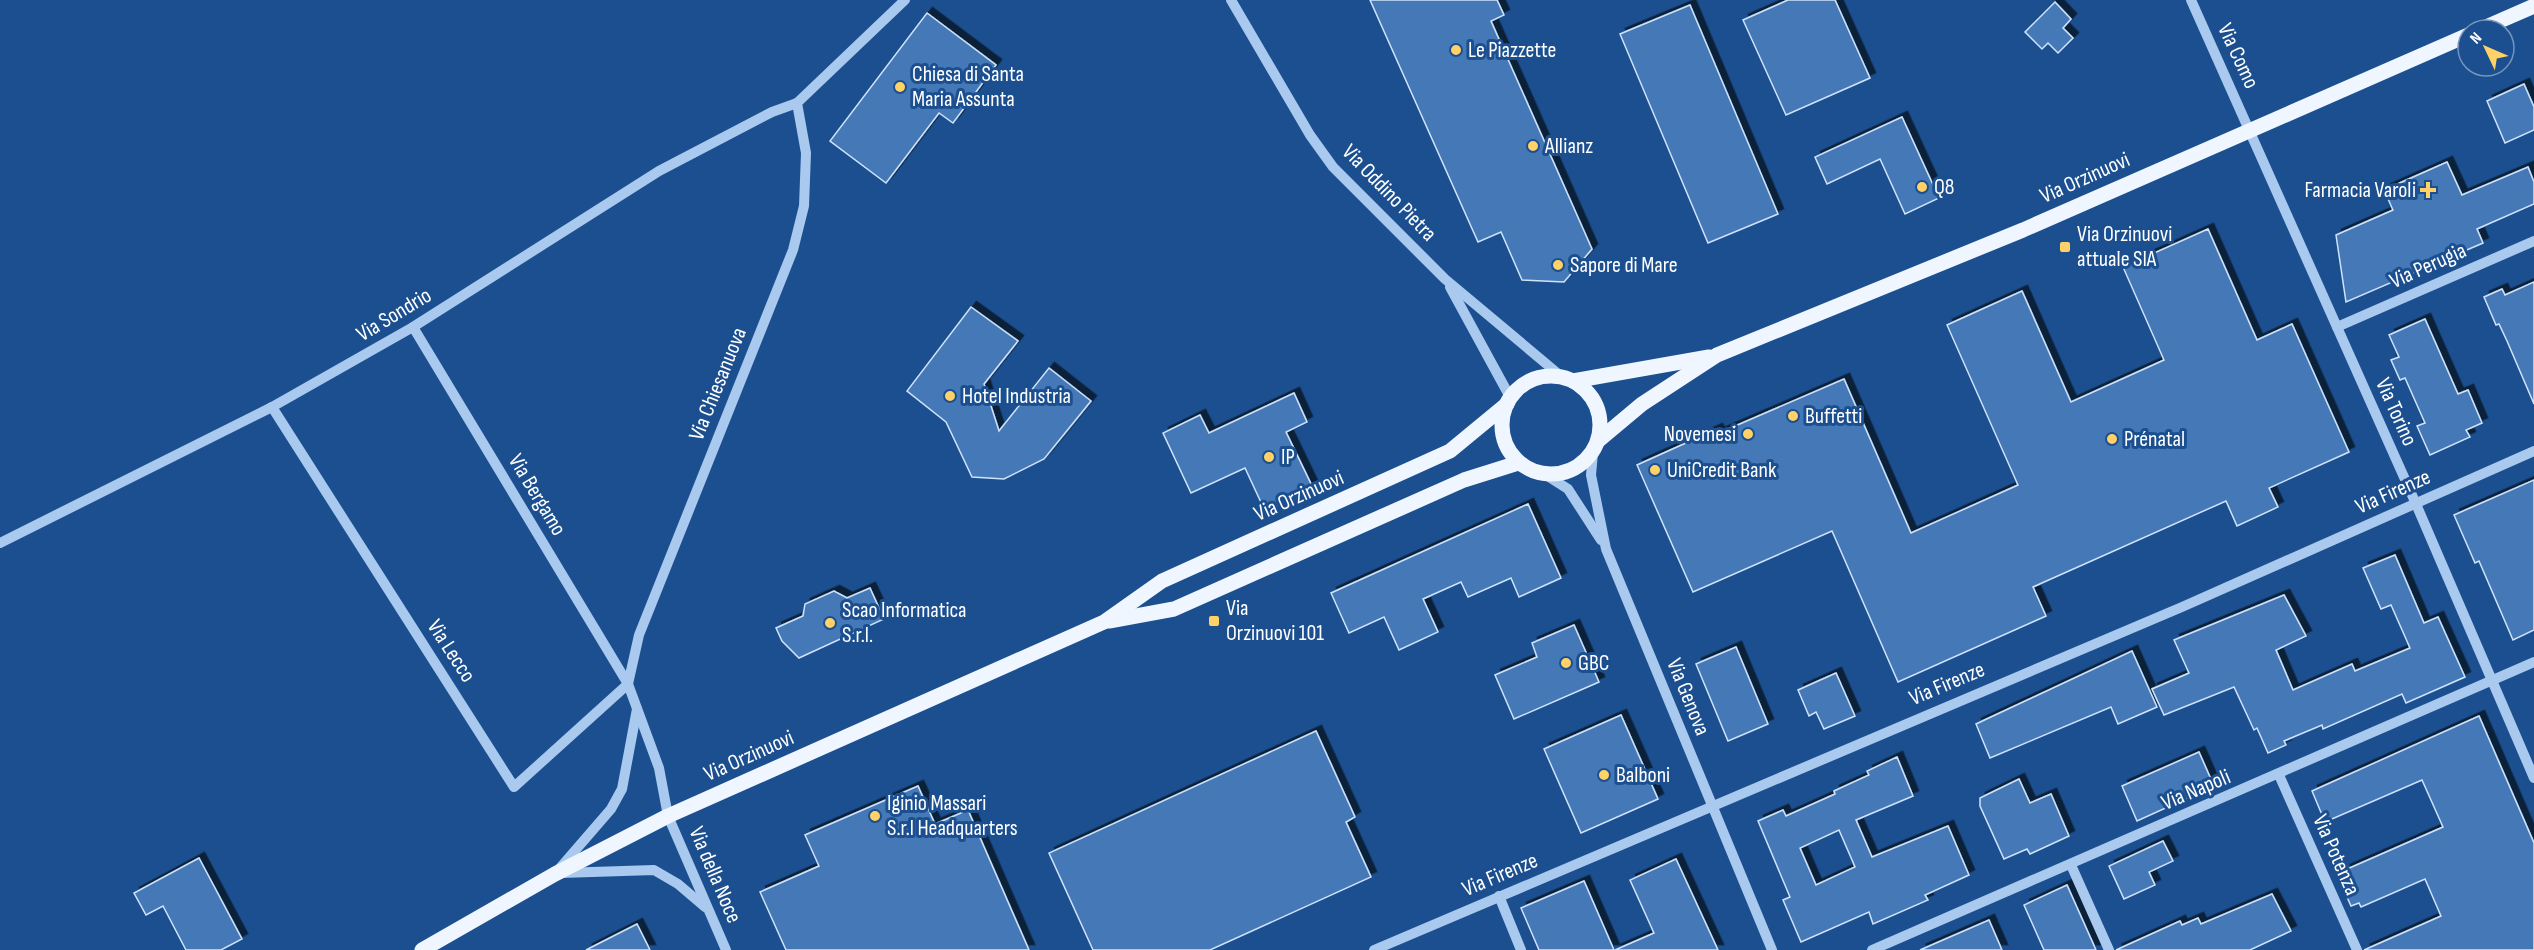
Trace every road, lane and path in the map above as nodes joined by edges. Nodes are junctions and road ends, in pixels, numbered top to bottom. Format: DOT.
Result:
graph roads {
  1 [pos="906,0"];
  2 [pos="1231,0"];
  3 [pos="2191,0"];
  4 [pos="2534,6"];
  5 [pos="2506,18"];
  6 [pos="2456,40"];
  7 [pos="797,103"];
  8 [pos="2250,129"];
  9 [pos="2534,241"];
  10 [pos="1445,279"];
  11 [pos="413,327"];
  12 [pos="2337,327"];
  13 [pos="1717,355"];
  14 [pos="1567,379"];
  15 [pos="1508,401"];
  16 [pos="272,407"];
  17 [pos="1596,446"];
  18 [pos="2534,451"];
  19 [pos="1518,463"];
  20 [pos="1546,475"];
  21 [pos="2415,504"];
  22 [pos="0,543"];
  23 [pos="1606,549"];
  24 [pos="1104,622"];
  25 [pos="2534,662"];
  26 [pos="2491,682"];
  27 [pos="628,684"];
  28 [pos="637,708"];
  29 [pos="2279,775"];
  30 [pos="2534,778"];
  31 [pos="1711,805"];
  32 [pos="668,816"];
  33 [pos="2071,865"];
  34 [pos="555,874"];
  35 [pos="1499,896"];
  36 [pos="708,910"];
  37 [pos="422,950"];
  38 [pos="726,950"];
  39 [pos="1374,950"];
  40 [pos="1521,950"];
  41 [pos="1773,950"];
  42 [pos="1872,950"];
  43 [pos="2109,950"];
  44 [pos="2357,950"];
  1 -- 7 [label="street"];
  2 -- 10 [label="street, Via Oddino Pietra"];
  3 -- 8 [label="street, Via Como"];
  4 -- 5 [label="main road"];
  6 -- 8 [label="main road, Via Orzinuovi"];
  7 -- 11 [label="street, Via Sondrio"];
  7 -- 27 [label="street, Via Chiesanuova"];
  8 -- 12 [label="street, Via Torino"];
  8 -- 13 [label="main road, Via Orzinuovi"];
  9 -- 12 [label="street, Via Perugia"];
  10 -- 14 [label="street, Via Oddino Pietra"];
  10 -- 15 [label="street"];
  11 -- 16 [label="street, Via Sondrio"];
  11 -- 27 [label="street, Via Bergamo"];
  12 -- 21 [label="street, Via Torino"];
  13 -- 14 [label="main road, Via Orzinuovi"];
  13 -- 17 [label="main road, Via Orzinuovi"];
  14 -- 15 [label="main road, Via Orzinuovi"];
  14 -- 17 [label="main road"];
  15 -- 19 [label="main road"];
  15 -- 24 [label="main road, Via Orzinuovi"];
  16 -- 22 [label="street, Via Sondrio"];
  16 -- 27 [label="street, Via Lecco"];
  17 -- 20 [label="main road, Via Orzinuovi"];
  17 -- 23 [label="street, Via Genova"];
  18 -- 21 [label="street, Via Firenze"];
  19 -- 20 [label="main road"];
  19 -- 24 [label="main road, Via Orzinuovi"];
  20 -- 23 [label="street"];
  21 -- 26 [label="street, Via Torino"];
  21 -- 31 [label="street, Via Firenze"];
  23 -- 31 [label="street, Via Genova"];
  24 -- 32 [label="main road, Via Orzinuovi"];
  25 -- 26 [label="street, Via Napoli"];
  26 -- 29 [label="street, Via Napoli"];
  26 -- 30 [label="street, Via Torino"];
  27 -- 28 [label="street"];
  28 -- 32 [label="street"];
  28 -- 34 [label="street"];
  29 -- 33 [label="street, Via Napoli"];
  29 -- 44 [label="street, Via Potenza"];
  31 -- 35 [label="street, Via Firenze"];
  31 -- 41 [label="street, Via Genova"];
  32 -- 34 [label="main road, Via Orzinuovi"];
  32 -- 36 [label="street, Via della Noce"];
  33 -- 42 [label="street, Via Napoli"];
  33 -- 43 [label="street"];
  34 -- 36 [label="street"];
  34 -- 37 [label="main road, Via Orzinuovi"];
  35 -- 39 [label="street, Via Firenze"];
  35 -- 40 [label="street"];
  36 -- 38 [label="street, Via della Noce"];
}
